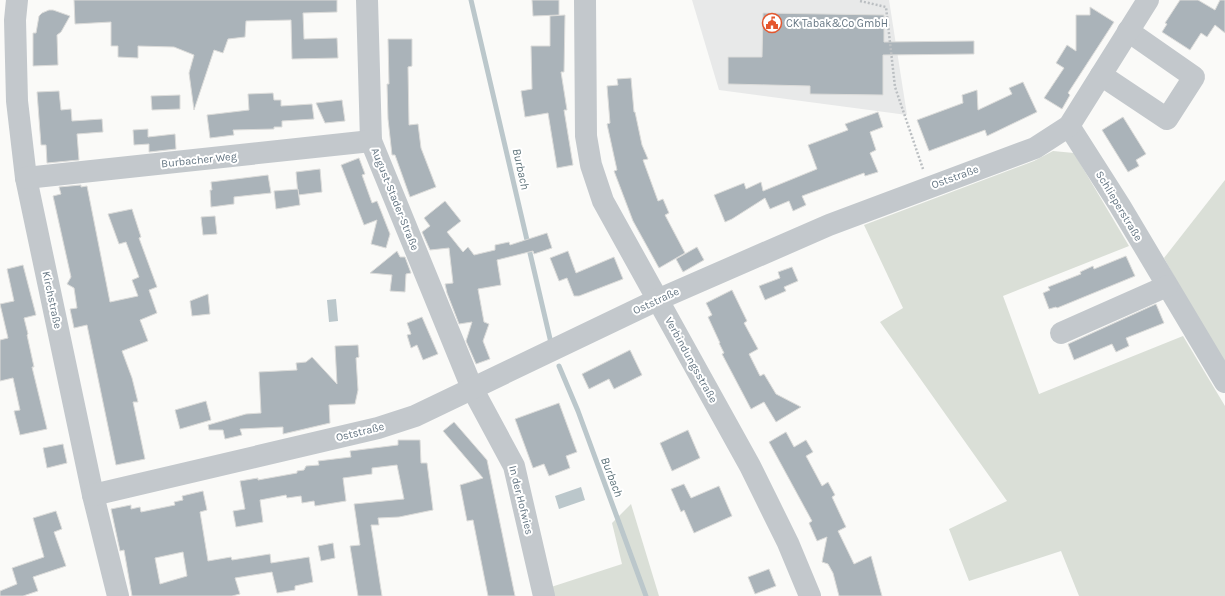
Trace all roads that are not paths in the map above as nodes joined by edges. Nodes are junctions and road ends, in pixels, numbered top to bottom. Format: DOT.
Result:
graph roads {
  1 [pos="17,0"];
  2 [pos="366,0"];
  3 [pos="585,0"];
  4 [pos="1148,0"];
  5 [pos="1128,31"];
  6 [pos="1101,75"];
  7 [pos="1070,126"];
  8 [pos="371,141"];
  9 [pos="26,178"];
  10 [pos="1167,286"];
  11 [pos="657,300"];
  12 [pos="1061,333"];
  13 [pos="1225,382"];
  14 [pos="472,388"];
  15 [pos="93,495"];
  16 [pos="118,596"];
  17 [pos="544,596"];
  18 [pos="810,596"];
  1 -- 9 [label="street, Kirchstraße"];
  2 -- 8 [label="street, August-Stader-Straße"];
  3 -- 11 [label="street, Verbindungsstraße"];
  4 -- 5 [label="street, Oststraße"];
  5 -- 6 [label="street, Oststraße"];
  5 -- 6 [label="street"];
  6 -- 7 [label="street, Oststraße"];
  7 -- 10 [label="street, Schlieperstraße"];
  7 -- 11 [label="street, Oststraße"];
  8 -- 9 [label="street, Burbacher Weg"];
  8 -- 14 [label="street, August-Stader-Straße"];
  9 -- 15 [label="street, Kirchstraße"];
  10 -- 12 [label="street"];
  10 -- 13 [label="street, Schlieperstraße"];
  11 -- 14 [label="street, Oststraße"];
  11 -- 18 [label="street, Verbindungsstraße"];
  14 -- 15 [label="street, Oststraße"];
  14 -- 17 [label="street, In der Hofwies"];
  15 -- 16 [label="street, Kirchstraße"];
}
